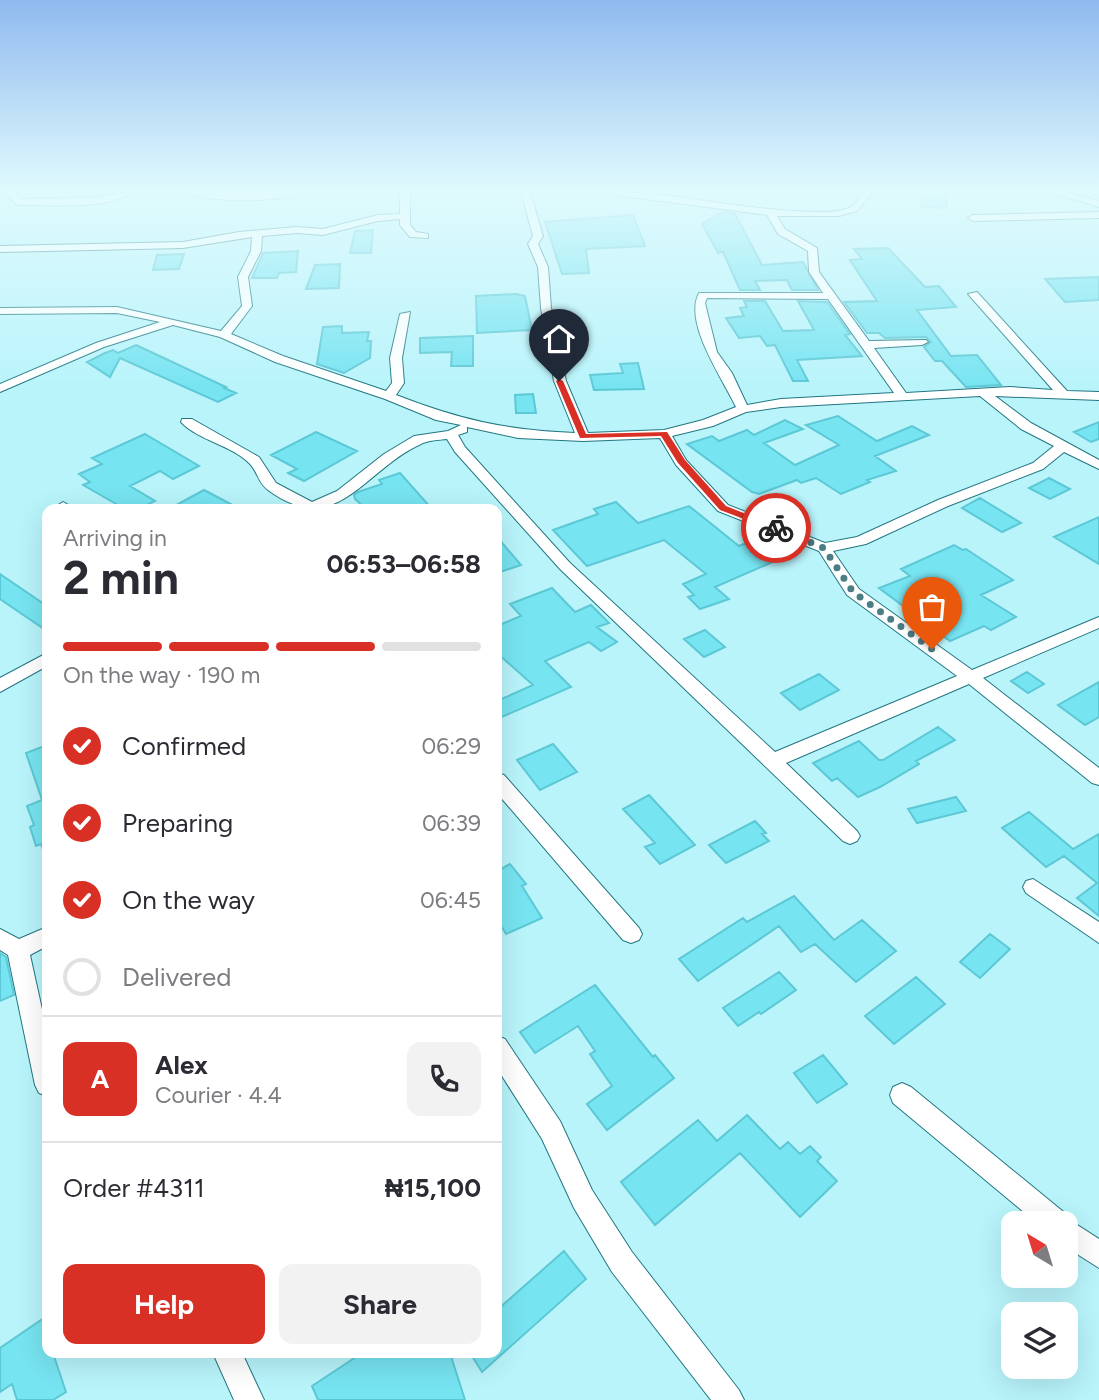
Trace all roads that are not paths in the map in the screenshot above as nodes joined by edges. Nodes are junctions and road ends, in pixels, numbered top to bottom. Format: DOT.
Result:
graph roads {
  1 [pos="253,257"];
  2 [pos="539,257"];
  3 [pos="813,257"];
  4 [pos="973,294"];
  5 [pos="831,296"];
  6 [pos="0,311"];
  7 [pos="406,314"];
  8 [pos="173,321"];
  9 [pos="224,335"];
  10 [pos="922,342"];
  11 [pos="864,345"];
  12 [pos="0,388"];
  13 [pos="1063,393"];
  14 [pos="985,394"];
  15 [pos="389,396"];
  16 [pos="1099,396"];
  17 [pos="904,398"];
  18 [pos="743,409"];
  19 [pos="187,422"];
  20 [pos="470,425"];
  21 [pos="664,433"];
  22 [pos="451,434"];
  23 [pos="583,437"];
  24 [pos="1064,445"];
  25 [pos="1099,466"];
  26 [pos="302,504"];
  27 [pos="321,504"];
  28 [pos="824,548"];
  29 [pos="1099,622"];
  30 [pos="42,662"];
  31 [pos="972,678"];
  32 [pos="0,686"];
  33 [pos="774,761"];
  34 [pos="1099,778"];
  35 [pos="502,786"];
  36 [pos="849,836"];
  37 [pos="1033,887"];
  38 [pos="631,934"];
  39 [pos="1099,934"];
  40 [pos="42,937"];
  41 [pos="9,944"];
  42 [pos="502,1055"];
  43 [pos="42,1066"];
  44 [pos="902,1095"];
  45 [pos="1042,1211"];
  46 [pos="1078,1240"];
  47 [pos="1099,1255"];
  48 [pos="229,1358"];
  49 [pos="249,1400"];
  50 [pos="729,1400"];
  1 -- 9 [label="street"];
  2 -- 23 [label="street"];
  3 -- 5 [label="street"];
  4 -- 13 [label="street"];
  5 -- 11 [label="street"];
  5 -- 18 [label="street"];
  6 -- 8 [label="street"];
  7 -- 15 [label="street"];
  8 -- 9 [label="street"];
  8 -- 12 [label="street"];
  9 -- 15 [label="street"];
  10 -- 11 [label="street"];
  11 -- 17 [label="street"];
  13 -- 14 [label="street"];
  13 -- 16 [label="street"];
  14 -- 17 [label="street"];
  14 -- 24 [label="street"];
  15 -- 20 [label="street"];
  17 -- 18 [label="street"];
  18 -- 21 [label="street"];
  19 -- 26 [label="street"];
  20 -- 22 [label="street"];
  20 -- 23 [label="street"];
  21 -- 23 [label="street"];
  21 -- 28 [label="street"];
  22 -- 27 [label="street"];
  22 -- 33 [label="street"];
  24 -- 25 [label="street"];
  24 -- 28 [label="street"];
  28 -- 31 [label="street"];
  29 -- 31 [label="street"];
  30 -- 32 [label="street"];
  31 -- 33 [label="street"];
  31 -- 34 [label="street"];
  33 -- 36 [label="street"];
  35 -- 38 [label="street"];
  37 -- 39 [label="street"];
  40 -- 41 [label="street"];
  41 -- 43 [label="street"];
  42 -- 50 [label="street"];
  44 -- 45 [label="street"];
  46 -- 47 [label="street"];
  48 -- 49 [label="street"];
}
